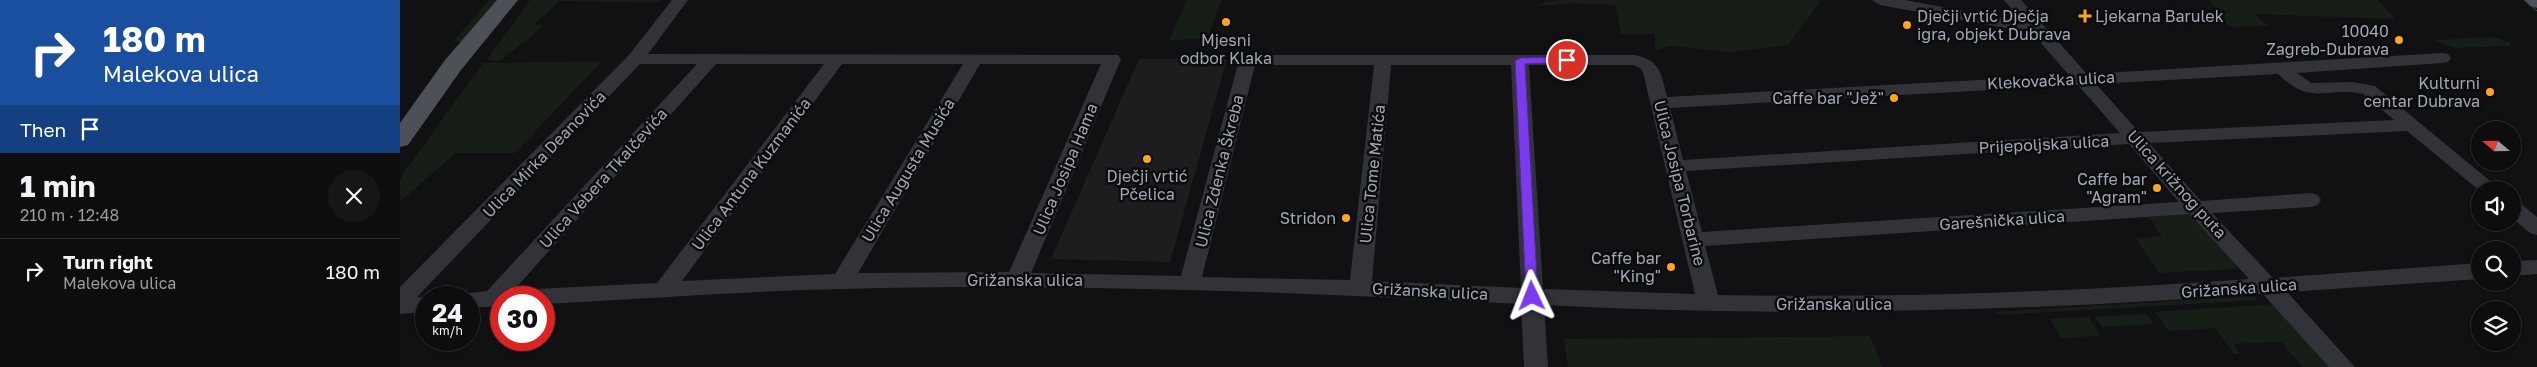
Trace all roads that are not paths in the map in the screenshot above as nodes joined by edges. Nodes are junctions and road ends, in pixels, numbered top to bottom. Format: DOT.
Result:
graph roads {
  1 [pos="508,0"];
  2 [pos="680,0"];
  3 [pos="1880,0"];
  4 [pos="2004,0"];
  5 [pos="2012,0"];
  6 [pos="1999,23"];
  7 [pos="2038,29"];
  8 [pos="838,58"];
  9 [pos="2442,58"];
  10 [pos="711,59"];
  11 [pos="635,60"];
  12 [pos="974,60"];
  13 [pos="1383,60"];
  14 [pos="1520,61"];
  15 [pos="2282,69"];
  16 [pos="2080,78"];
  17 [pos="1660,102"];
  18 [pos="2412,124"];
  19 [pos="2136,138"];
  20 [pos="400,140"];
  21 [pos="1676,166"];
  22 [pos="2480,181"];
  23 [pos="2311,200"];
  24 [pos="2195,207"];
  25 [pos="2521,215"];
  26 [pos="2537,228"];
  27 [pos="1694,240"];
  28 [pos="2537,267"];
  29 [pos="2521,268"];
  30 [pos="2471,272"];
  31 [pos="1017,280"];
  32 [pos="842,281"];
  33 [pos="1190,282"];
  34 [pos="505,286"];
  35 [pos="2269,286"];
  36 [pos="1360,288"];
  37 [pos="664,289"];
  38 [pos="555,294"];
  39 [pos="1532,296"];
  40 [pos="400,301"];
  41 [pos="1709,304"];
  42 [pos="415,305"];
  43 [pos="400,306"];
  44 [pos="1536,367"];
  45 [pos="2343,367"];
  1 -- 20 [label="main road"];
  2 -- 11 [label="street, Ulica Mirka Deanovića"];
  3 -- 6 [label="street"];
  4 -- 6 [label="street"];
  5 -- 7 [label="street, Ulica križnog puta"];
  6 -- 7 [label="street"];
  7 -- 16 [label="street, Ulica križnog puta"];
  8 -- 10 [label="street"];
  8 -- 12 [label="street"];
  8 -- 37 [label="street, Ulica Antuna Kuzmanića"];
  9 -- 15 [label="street, Klekovačka ulica"];
  10 -- 11 [label="street"];
  10 -- 34 [label="street, Ulica Vebera Tkalčevića"];
  11 -- 40 [label="street, Ulica Mirka Deanovića"];
  12 -- 31 [label="street, Ulica Josipa Hama"];
  12 -- 32 [label="street, Ulica Augusta Musića"];
  13 -- 14 [label="street"];
  13 -- 33 [label="street, Ulica Zdenka Škreba"];
  13 -- 36 [label="street, Ulica Tome Matića"];
  14 -- 17 [label="street, Ulica Josipa Torbarine"];
  14 -- 39 [label="street"];
  15 -- 16 [label="street, Klekovačka ulica"];
  15 -- 18 [label="street"];
  16 -- 17 [label="street, Klekovačka ulica"];
  16 -- 19 [label="street, Ulica križnog puta"];
  17 -- 21 [label="street, Ulica Josipa Torbarine"];
  18 -- 19 [label="street, Prijepoljska ulica"];
  18 -- 22 [label="street"];
  19 -- 21 [label="street, Prijepoljska ulica"];
  19 -- 24 [label="street, Ulica križnog puta"];
  21 -- 27 [label="street, Ulica Josipa Torbarine"];
  23 -- 24 [label="street, Garešnička ulica"];
  24 -- 27 [label="street, Garešnička ulica"];
  24 -- 35 [label="street, Ulica križnog puta"];
  25 -- 26 [label="street"];
  27 -- 41 [label="street, Ulica Josipa Torbarine"];
  28 -- 29 [label="street"];
  30 -- 35 [label="street, Grižanska ulica"];
  31 -- 32 [label="street, Grižanska ulica"];
  31 -- 33 [label="street, Grižanska ulica"];
  32 -- 37 [label="street, Grižanska ulica"];
  33 -- 36 [label="street, Grižanska ulica"];
  35 -- 41 [label="street, Grižanska ulica"];
  35 -- 45 [label="street, Ulica križnog puta"];
  36 -- 39 [label="street, Grižanska ulica"];
  37 -- 38 [label="street, Grižanska ulica"];
  39 -- 41 [label="street, Grižanska ulica"];
  39 -- 44 [label="street"];
  42 -- 43 [label="street"];
}
